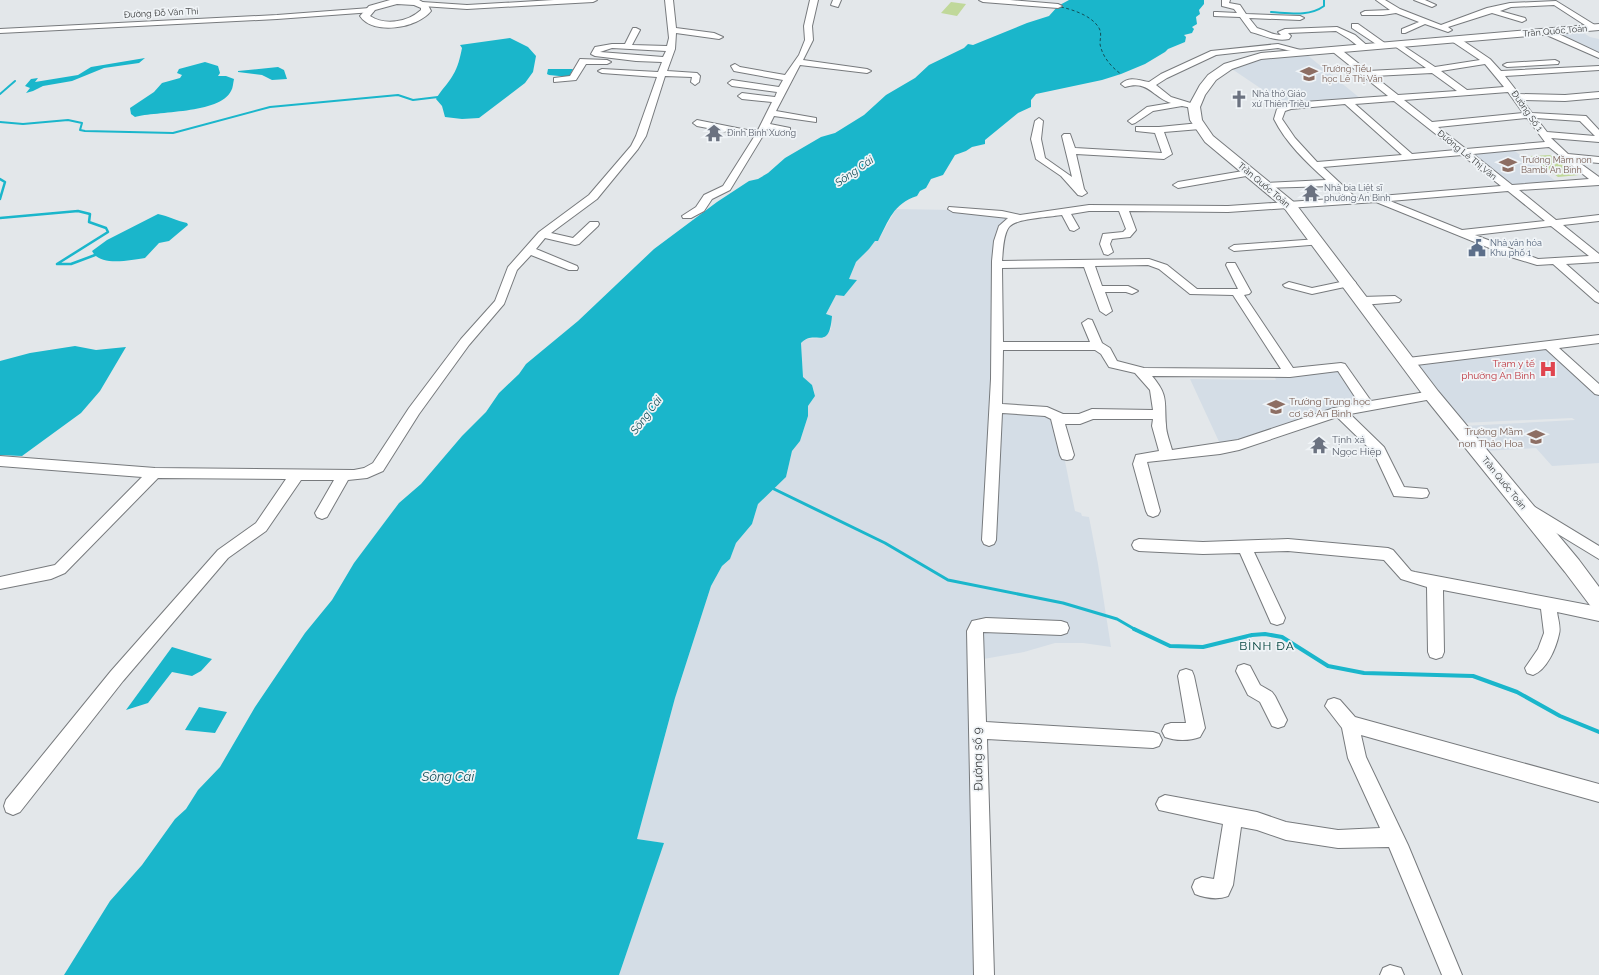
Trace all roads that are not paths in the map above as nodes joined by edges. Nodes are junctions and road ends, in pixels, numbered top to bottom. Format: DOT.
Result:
graph roads {
  1 [pos="359,0"];
  2 [pos="493,0"];
  3 [pos="593,0"];
  4 [pos="669,0"];
  5 [pos="814,0"];
  6 [pos="983,0"];
  7 [pos="1226,0"];
  8 [pos="1380,0"];
  9 [pos="1418,0"];
  10 [pos="396,1"];
  11 [pos="411,1"];
  12 [pos="1554,1"];
  13 [pos="379,2"];
  14 [pos="422,4"];
  15 [pos="1432,5"];
  16 [pos="484,6"];
  17 [pos="1058,6"];
  18 [pos="467,7"];
  19 [pos="1490,10"];
  20 [pos="1396,11"];
  21 [pos="1365,13"];
  22 [pos="368,14"];
  23 [pos="1217,14"];
  24 [pos="1243,16"];
  25 [pos="418,17"];
  26 [pos="1300,18"];
  27 [pos="1522,20"];
  28 [pos="1424,22"];
  29 [pos="1368,23"];
  30 [pos="92,26"];
  31 [pos="1355,26"];
  32 [pos="1596,27"];
  33 [pos="1441,28"];
  34 [pos="1337,29"];
  35 [pos="636,30"];
  36 [pos="672,30"];
  37 [pos="0,31"];
  38 [pos="1405,31"];
  39 [pos="1545,31"];
  40 [pos="85,32"];
  41 [pos="719,38"];
  42 [pos="1280,38"];
  43 [pos="1463,39"];
  44 [pos="1399,45"];
  45 [pos="1385,46"];
  46 [pos="627,47"];
  47 [pos="1290,48"];
  48 [pos="1366,48"];
  49 [pos="670,49"];
  50 [pos="1336,50"];
  51 [pos="1304,52"];
  52 [pos="1599,56"];
  53 [pos="801,59"];
  54 [pos="841,60"];
  55 [pos="1555,62"];
  56 [pos="1490,64"];
  57 [pos="735,66"];
  58 [pos="664,68"];
  59 [pos="1599,68"];
  60 [pos="696,70"];
  61 [pos="1434,70"];
  62 [pos="602,71"];
  63 [pos="867,71"];
  64 [pos="1365,74"];
  65 [pos="1499,74"];
  66 [pos="788,78"];
  67 [pos="557,80"];
  68 [pos="695,82"];
  69 [pos="732,83"];
  70 [pos="1125,84"];
  71 [pos="1150,85"];
  72 [pos="1512,89"];
  73 [pos="781,90"];
  74 [pos="1466,93"];
  75 [pos="1599,95"];
  76 [pos="742,96"];
  77 [pos="1396,98"];
  78 [pos="1518,98"];
  79 [pos="777,100"];
  80 [pos="1348,102"];
  81 [pos="1188,105"];
  82 [pos="771,113"];
  83 [pos="1529,115"];
  84 [pos="813,120"];
  85 [pos="1040,121"];
  86 [pos="1132,121"];
  87 [pos="697,123"];
  88 [pos="1429,125"];
  89 [pos="765,126"];
  90 [pos="1200,126"];
  91 [pos="1139,129"];
  92 [pos="787,130"];
  93 [pos="1159,130"];
  94 [pos="760,135"];
  95 [pos="1544,135"];
  96 [pos="1599,135"];
  97 [pos="1067,136"];
  98 [pos="1599,140"];
  99 [pos="1551,144"];
  100 [pos="1070,151"];
  101 [pos="1463,152"];
  102 [pos="1564,156"];
  103 [pos="1410,157"];
  104 [pos="1599,160"];
  105 [pos="1317,165"];
  106 [pos="1249,173"];
  107 [pos="1598,181"];
  108 [pos="1335,183"];
  109 [pos="1178,185"];
  110 [pos="1265,186"];
  111 [pos="1508,188"];
  112 [pos="1082,193"];
  113 [pos="1376,198"];
  114 [pos="1353,200"];
  115 [pos="1290,206"];
  116 [pos="1089,208"];
  117 [pos="1123,208"];
  118 [pos="953,209"];
  119 [pos="1065,211"];
  120 [pos="687,216"];
  121 [pos="1020,218"];
  122 [pos="1599,218"];
  123 [pos="1552,223"];
  124 [pos="594,224"];
  125 [pos="1074,228"];
  126 [pos="1460,233"];
  127 [pos="542,234"];
  128 [pos="1318,242"];
  129 [pos="1234,248"];
  130 [pos="529,250"];
  131 [pos="1108,252"];
  132 [pos="1599,259"];
  133 [pos="1088,262"];
  134 [pos="1557,262"];
  135 [pos="996,265"];
  136 [pos="1231,265"];
  137 [pos="573,268"];
  138 [pos="1350,284"];
  139 [pos="1289,285"];
  140 [pos="1098,289"];
  141 [pos="1132,292"];
  142 [pos="1236,292"];
  143 [pos="1599,298"];
  144 [pos="1395,300"];
  145 [pos="1362,301"];
  146 [pos="1106,310"];
  147 [pos="1088,323"];
  148 [pos="1599,339"];
  149 [pos="1096,345"];
  150 [pos="1550,345"];
  151 [pos="996,346"];
  152 [pos="1408,362"];
  153 [pos="1141,372"];
  154 [pos="1290,373"];
  155 [pos="1597,387"];
  156 [pos="1432,395"];
  157 [pos="1368,406"];
  158 [pos="996,408"];
  159 [pos="1339,411"];
  160 [pos="1159,415"];
  161 [pos="1057,418"];
  162 [pos="1068,455"];
  163 [pos="1167,456"];
  164 [pos="0,461"];
  165 [pos="155,473"];
  166 [pos="297,475"];
  167 [pos="344,475"];
  168 [pos="1422,493"];
  169 [pos="1523,505"];
  170 [pos="1154,511"];
  171 [pos="322,513"];
  172 [pos="989,540"];
  173 [pos="1139,545"];
  174 [pos="1244,546"];
  175 [pos="1599,553"];
  176 [pos="0,582"];
  177 [pos="1435,582"];
  178 [pos="1599,602"];
  179 [pos="1548,604"];
  180 [pos="1599,614"];
  181 [pos="1277,618"];
  182 [pos="1061,628"];
  183 [pos="1436,652"];
  184 [pos="1533,668"];
  185 [pos="1244,671"];
  186 [pos="1186,676"];
  187 [pos="1334,706"];
  188 [pos="1278,720"];
  189 [pos="1350,724"];
  190 [pos="977,730"];
  191 [pos="1172,731"];
  192 [pos="1153,740"];
  193 [pos="1599,793"];
  194 [pos="1165,804"];
  195 [pos="13,806"];
  196 [pos="1233,816"];
  197 [pos="1394,837"];
  198 [pos="1202,886"];
  199 [pos="984,975"];
  200 [pos="1390,975"];
  201 [pos="1394,975"];
  202 [pos="1452,975"];
  1 -- 22 [label="main road"];
  2 -- 16 [label="street"];
  3 -- 16 [label="street"];
  4 -- 36 [label="street"];
  5 -- 53 [label="street"];
  6 -- 17 [label="street"];
  7 -- 24 [label="street"];
  8 -- 20 [label="street"];
  9 -- 15 [label="street"];
  10 -- 11 [label="main road"];
  10 -- 13 [label="main road"];
  11 -- 14 [label="main road"];
  12 -- 19 [label="street"];
  12 -- 32 [label="street"];
  13 -- 22 [label="main road"];
  14 -- 18 [label="street"];
  14 -- 25 [label="main road"];
  16 -- 18 [label="street"];
  18 -- 25 [label="street"];
  19 -- 27 [label="street"];
  19 -- 33 [label="street"];
  20 -- 21 [label="street"];
  20 -- 28 [label="street, Đường Số 1"];
  22 -- 25 [label="main road"];
  22 -- 30 [label="street, Đường Đỗ Văn Thi"];
  23 -- 24 [label="street"];
  24 -- 26 [label="street"];
  24 -- 42 [label="street"];
  28 -- 33 [label="street, Đường Số 1"];
  28 -- 38 [label="street"];
  29 -- 31 [label="street"];
  30 -- 37 [label="street, Đường Đỗ Văn Thi"];
  30 -- 40 [label="street"];
  31 -- 34 [label="street"];
  31 -- 45 [label="street"];
  32 -- 39 [label="main road, Trần Quốc Toản"];
  33 -- 43 [label="street, Đường Số 1"];
  34 -- 42 [label="street"];
  34 -- 48 [label="street"];
  35 -- 46 [label="street"];
  36 -- 41 [label="street"];
  36 -- 49 [label="street"];
  39 -- 43 [label="main road, Trần Quốc Toản"];
  39 -- 52 [label="street"];
  42 -- 47 [label="street"];
  43 -- 44 [label="main road, Trần Quốc Toản"];
  43 -- 56 [label="street, Đường Số 1"];
  44 -- 45 [label="main road, Trần Quốc Toản"];
  44 -- 61 [label="street"];
  45 -- 48 [label="main road, Trần Quốc Toản"];
  46 -- 49 [label="street"];
  46 -- 58 [label="street"];
  47 -- 51 [label="street"];
  47 -- 71 [label="street"];
  48 -- 50 [label="main road, Trần Quốc Toản"];
  49 -- 58 [label="street"];
  50 -- 51 [label="main road, Trần Quốc Toản"];
  50 -- 64 [label="street, Đường Lê Thị Vân"];
  51 -- 81 [label="main road, Trần Quốc Toản"];
  53 -- 54 [label="street"];
  53 -- 63 [label="street"];
  53 -- 66 [label="street"];
  55 -- 56 [label="street"];
  56 -- 61 [label="street"];
  56 -- 65 [label="street, Đường Số 1"];
  57 -- 66 [label="street"];
  58 -- 60 [label="street"];
  58 -- 62 [label="street"];
  58 -- 67 [label="street"];
  58 -- 68 [label="street"];
  58 -- 127 [label="street"];
  59 -- 65 [label="street"];
  61 -- 64 [label="street"];
  61 -- 74 [label="street"];
  64 -- 77 [label="street, Đường Lê Thị Vân"];
  65 -- 72 [label="street, Đường Số 1"];
  66 -- 73 [label="street"];
  69 -- 73 [label="street"];
  70 -- 71 [label="street"];
  71 -- 81 [label="street"];
  72 -- 74 [label="street"];
  72 -- 78 [label="street, Đường Số 1"];
  73 -- 79 [label="street"];
  74 -- 77 [label="street"];
  75 -- 78 [label="street"];
  76 -- 79 [label="street"];
  77 -- 80 [label="street"];
  77 -- 88 [label="street, Đường Lê Thị Vân"];
  78 -- 83 [label="street, Đường Số 1"];
  79 -- 82 [label="street"];
  80 -- 103 [label="street"];
  80 -- 105 [label="street"];
  81 -- 86 [label="street"];
  81 -- 90 [label="main road, Trần Quốc Toản"];
  82 -- 84 [label="street"];
  82 -- 89 [label="street"];
  83 -- 88 [label="street"];
  83 -- 95 [label="street, Đường Số 1"];
  83 -- 96 [label="street"];
  85 -- 112 [label="street"];
  87 -- 94 [label="street"];
  88 -- 101 [label="street, Đường Lê Thị Vân"];
  89 -- 92 [label="street"];
  89 -- 94 [label="street"];
  90 -- 93 [label="street"];
  90 -- 106 [label="main road, Trần Quốc Toản"];
  91 -- 93 [label="street"];
  93 -- 100 [label="street"];
  94 -- 120 [label="street"];
  95 -- 98 [label="street"];
  95 -- 99 [label="street, Đường Số 1"];
  97 -- 100 [label="street"];
  99 -- 101 [label="street"];
  99 -- 102 [label="street, Đường Số 1"];
  100 -- 112 [label="street"];
  101 -- 103 [label="street"];
  101 -- 111 [label="street, Đường Lê Thị Vân"];
  102 -- 104 [label="street"];
  102 -- 107 [label="street, Đường Số 1"];
  103 -- 105 [label="street"];
  105 -- 108 [label="street"];
  106 -- 109 [label="street"];
  106 -- 110 [label="main road, Trần Quốc Toản"];
  107 -- 111 [label="street"];
  108 -- 110 [label="street"];
  108 -- 114 [label="street"];
  110 -- 115 [label="main road, Trần Quốc Toản"];
  111 -- 113 [label="street"];
  111 -- 123 [label="street, Đường Lê Thị Vân"];
  112 -- 116 [label="street"];
  113 -- 114 [label="street"];
  113 -- 126 [label="street"];
  114 -- 115 [label="street"];
  115 -- 117 [label="street"];
  115 -- 128 [label="main road, Trần Quốc Toản"];
  116 -- 117 [label="street"];
  116 -- 119 [label="street"];
  117 -- 131 [label="street"];
  118 -- 121 [label="street"];
  119 -- 121 [label="street"];
  119 -- 125 [label="street"];
  121 -- 135 [label="street"];
  122 -- 123 [label="street"];
  123 -- 126 [label="street"];
  123 -- 132 [label="street, Đường Lê Thị Vân"];
  124 -- 127 [label="street"];
  126 -- 134 [label="street"];
  127 -- 130 [label="street"];
  128 -- 129 [label="street"];
  128 -- 138 [label="main road, Trần Quốc Toản"];
  130 -- 137 [label="street"];
  130 -- 167 [label="street"];
  132 -- 134 [label="street"];
  133 -- 135 [label="street"];
  133 -- 140 [label="street"];
  133 -- 142 [label="street"];
  134 -- 143 [label="street"];
  135 -- 151 [label="street"];
  136 -- 142 [label="street"];
  138 -- 139 [label="street"];
  138 -- 145 [label="main road, Trần Quốc Toản"];
  140 -- 141 [label="street"];
  140 -- 146 [label="street"];
  142 -- 154 [label="street"];
  144 -- 145 [label="street"];
  145 -- 152 [label="main road, Trần Quốc Toản"];
  147 -- 149 [label="street"];
  148 -- 150 [label="street"];
  149 -- 151 [label="street"];
  149 -- 153 [label="street"];
  150 -- 152 [label="street"];
  150 -- 155 [label="street"];
  151 -- 158 [label="street"];
  152 -- 156 [label="main road, Trần Quốc Toản"];
  153 -- 154 [label="street"];
  153 -- 160 [label="street"];
  154 -- 157 [label="street"];
  156 -- 157 [label="street"];
  156 -- 169 [label="main road, Trần Quốc Toản"];
  157 -- 159 [label="street"];
  158 -- 161 [label="street"];
  158 -- 172 [label="street"];
  159 -- 163 [label="street"];
  159 -- 168 [label="street"];
  160 -- 161 [label="street"];
  160 -- 163 [label="street"];
  161 -- 162 [label="street"];
  163 -- 170 [label="street"];
  164 -- 165 [label="street"];
  165 -- 166 [label="street"];
  165 -- 176 [label="street"];
  166 -- 167 [label="street"];
  166 -- 195 [label="street"];
  167 -- 171 [label="street"];
  169 -- 175 [label="street"];
  169 -- 178 [label="main road, Trần Quốc Toản"];
  173 -- 174 [label="street"];
  174 -- 177 [label="street"];
  174 -- 181 [label="street"];
  177 -- 179 [label="street"];
  177 -- 183 [label="street"];
  179 -- 180 [label="street"];
  179 -- 184 [label="street"];
  182 -- 190 [label="street, Đường số 9"];
  185 -- 188 [label="street"];
  186 -- 191 [label="street"];
  187 -- 189 [label="street"];
  189 -- 193 [label="street"];
  189 -- 197 [label="street"];
  190 -- 192 [label="street"];
  190 -- 199 [label="street, Đường số 9"];
  194 -- 196 [label="street"];
  196 -- 197 [label="street"];
  196 -- 198 [label="street"];
  197 -- 202 [label="street"];
  200 -- 201 [label="street"];
}
